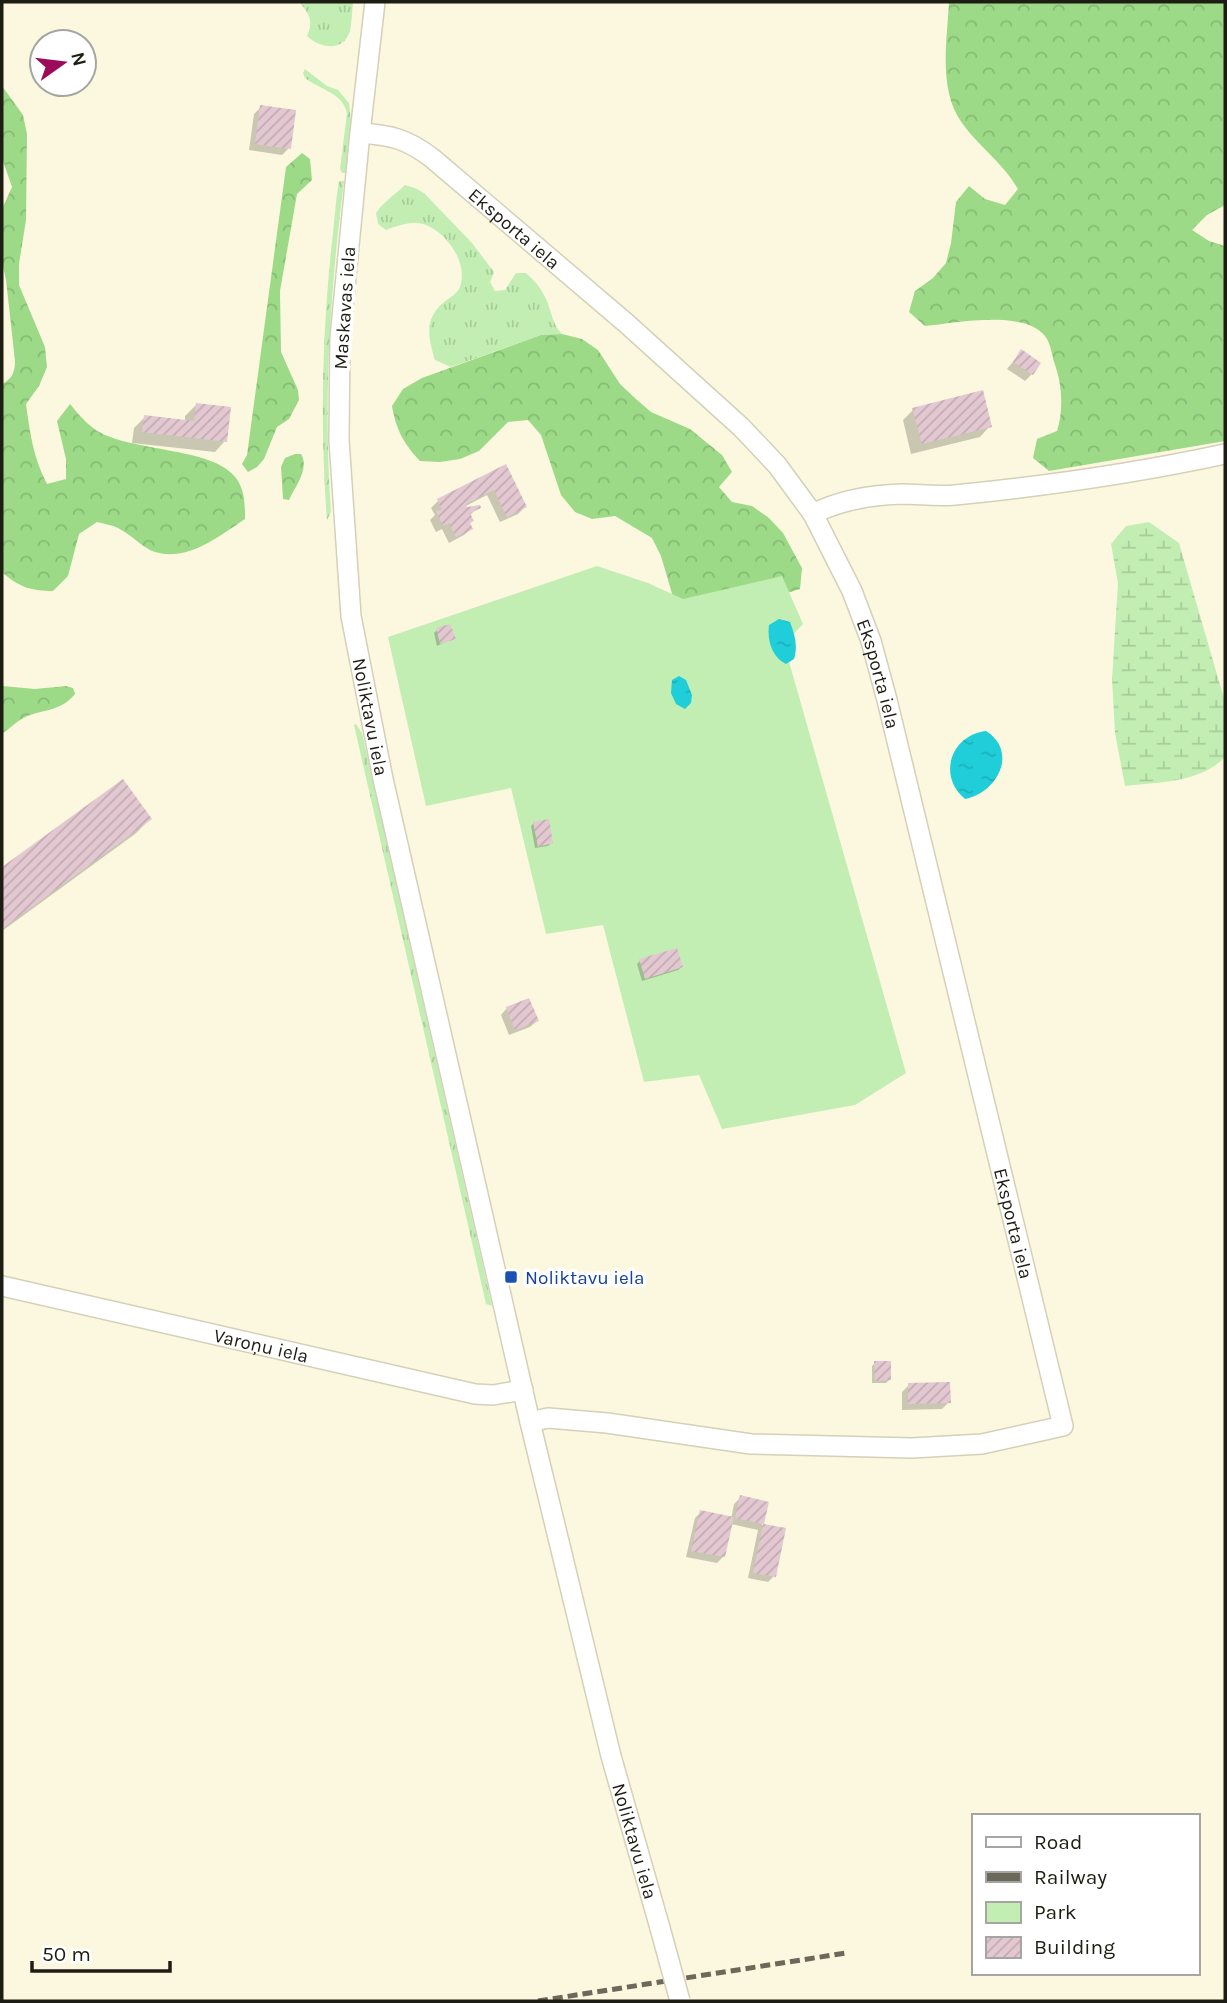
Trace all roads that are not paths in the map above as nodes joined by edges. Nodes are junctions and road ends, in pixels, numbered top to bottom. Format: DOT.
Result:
graph roads {
  1 [pos="376,2"];
  2 [pos="360,132"];
  3 [pos="1225,454"];
  4 [pos="813,514"];
  5 [pos="351,616"];
  6 [pos="2,1286"];
  7 [pos="523,1390"];
  8 [pos="530,1422"];
  9 [pos="680,2001"];
  1 -- 2 [label="street, Maskavas iela"];
  2 -- 4 [label="street, Eksporta iela"];
  2 -- 5 [label="street, Maskavas iela"];
  3 -- 4 [label="street"];
  4 -- 8 [label="street, Eksporta iela"];
  5 -- 7 [label="street, Noliktavu iela"];
  6 -- 7 [label="street, Varoņu iela"];
  7 -- 8 [label="street, Noliktavu iela"];
  8 -- 9 [label="street, Noliktavu iela, bridge"];
}
